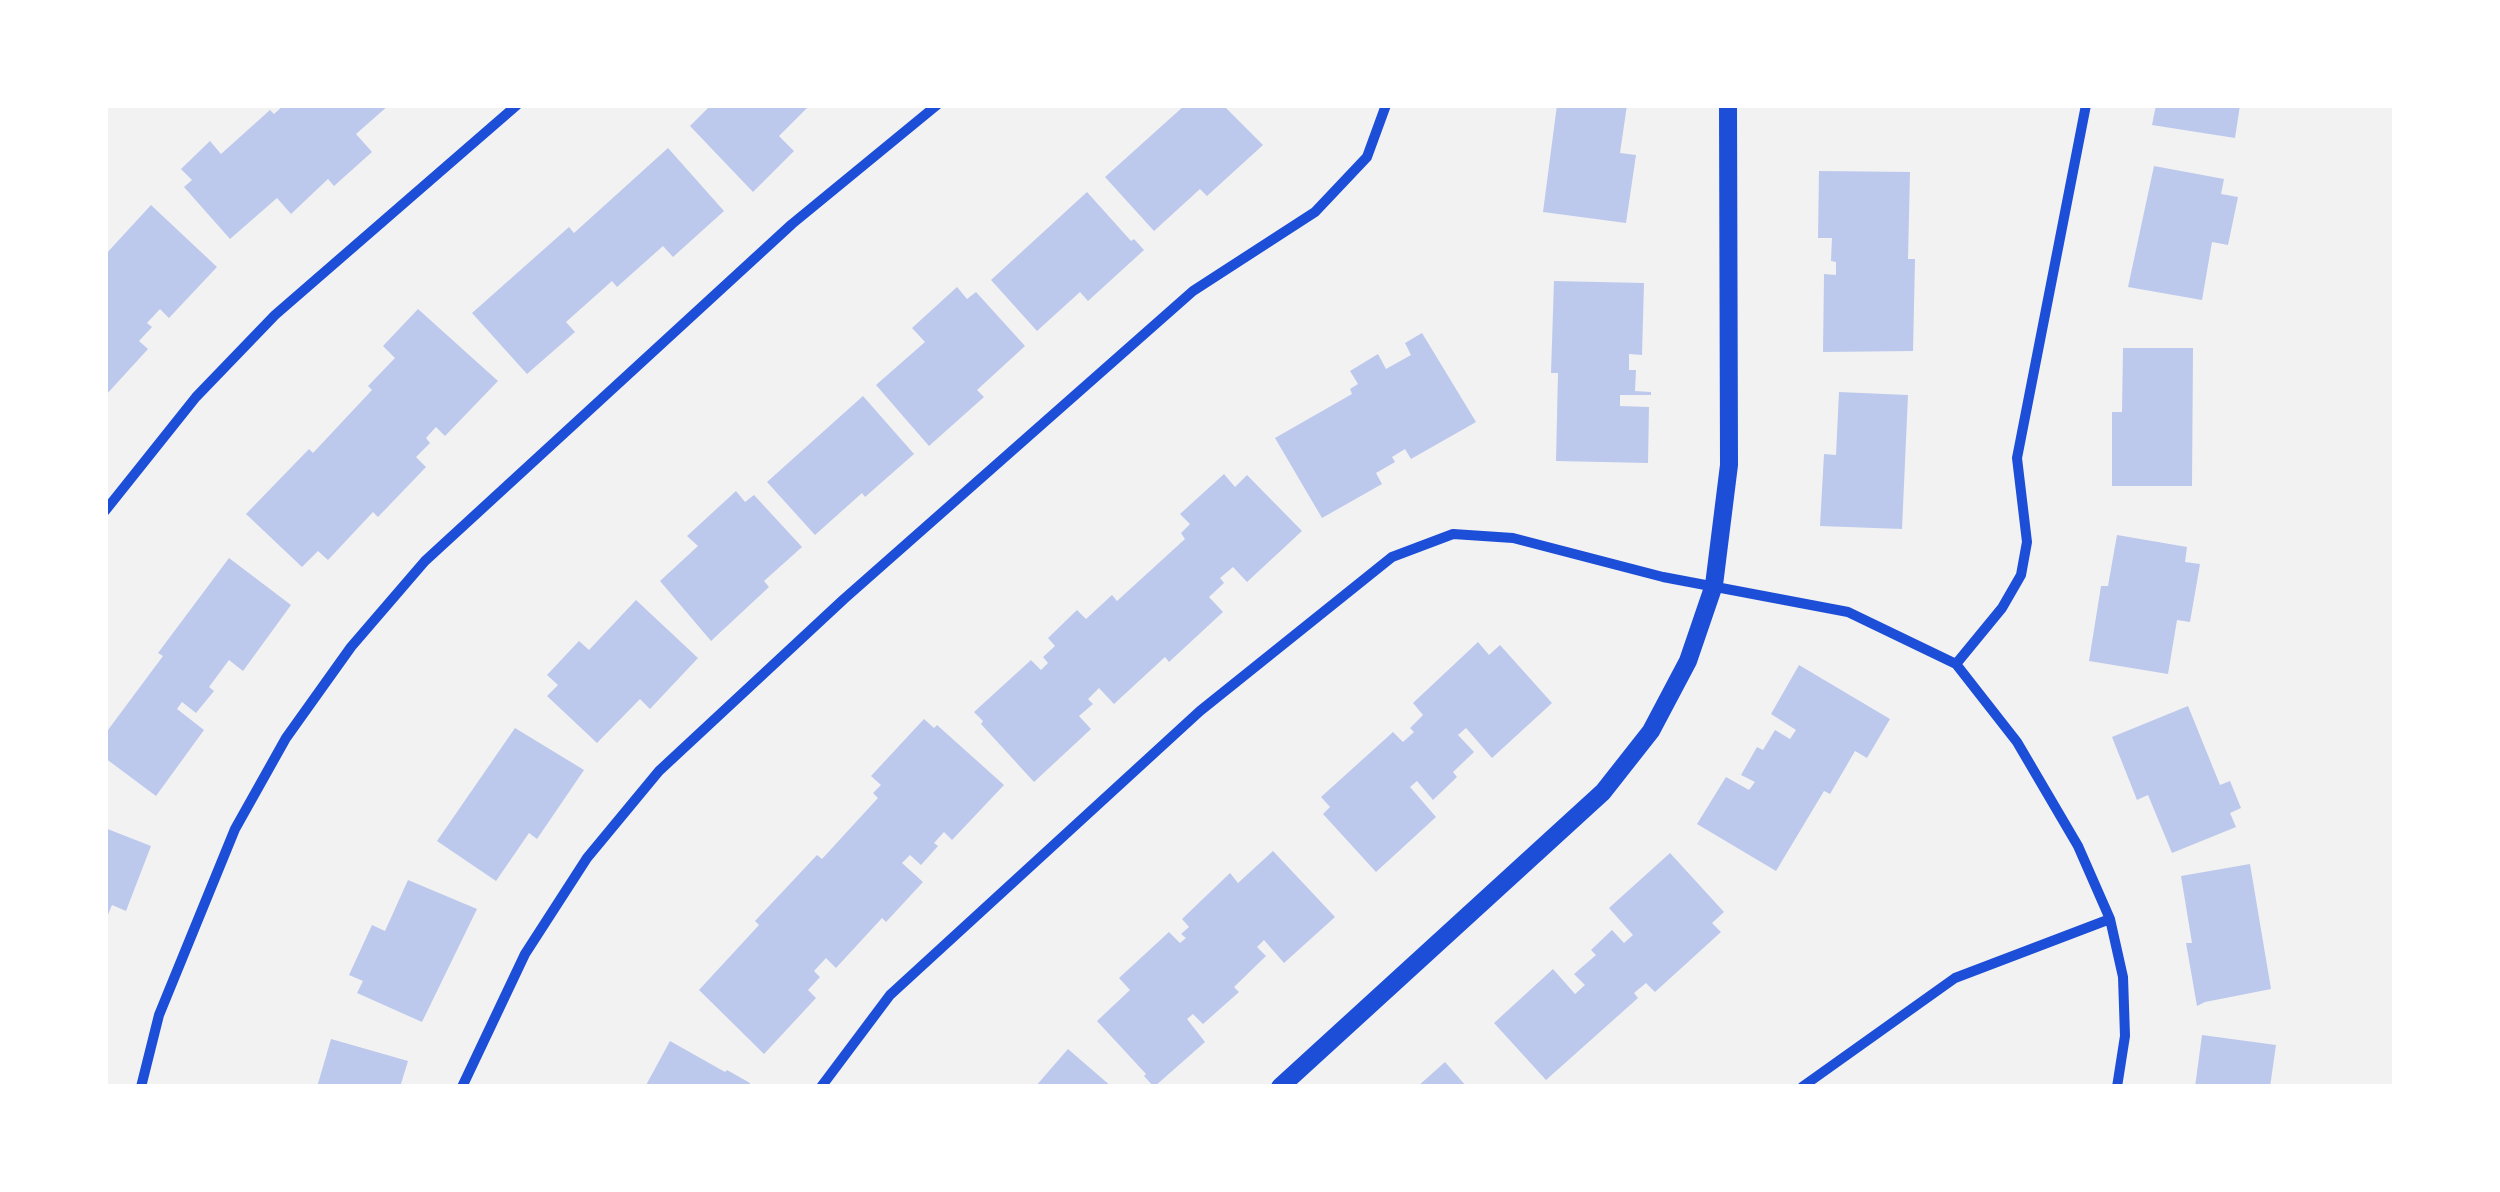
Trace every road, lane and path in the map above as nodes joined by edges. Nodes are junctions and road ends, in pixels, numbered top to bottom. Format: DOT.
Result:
graph roads {
  1 [pos="517,105"];
  2 [pos="937,105"];
  3 [pos="1386,105"];
  4 [pos="1728,105"];
  5 [pos="2086,105"];
  6 [pos="105,511"];
  7 [pos="1714,585"];
  8 [pos="1956,664"];
  9 [pos="2110,919"];
  10 [pos="141,1087"];
  11 [pos="462,1087"];
  12 [pos="822,1087"];
  13 [pos="1280,1087"];
  14 [pos="1802,1087"];
  15 [pos="2117,1087"];
  1 -- 6 [label="street"];
  2 -- 10 [label="street"];
  3 -- 11 [label="street"];
  4 -- 7 [label="street"];
  5 -- 8 [label="street"];
  7 -- 8 [label="street"];
  7 -- 12 [label="street"];
  7 -- 13 [label="street"];
  8 -- 9 [label="street"];
  9 -- 14 [label="street"];
  9 -- 15 [label="street"];
}
